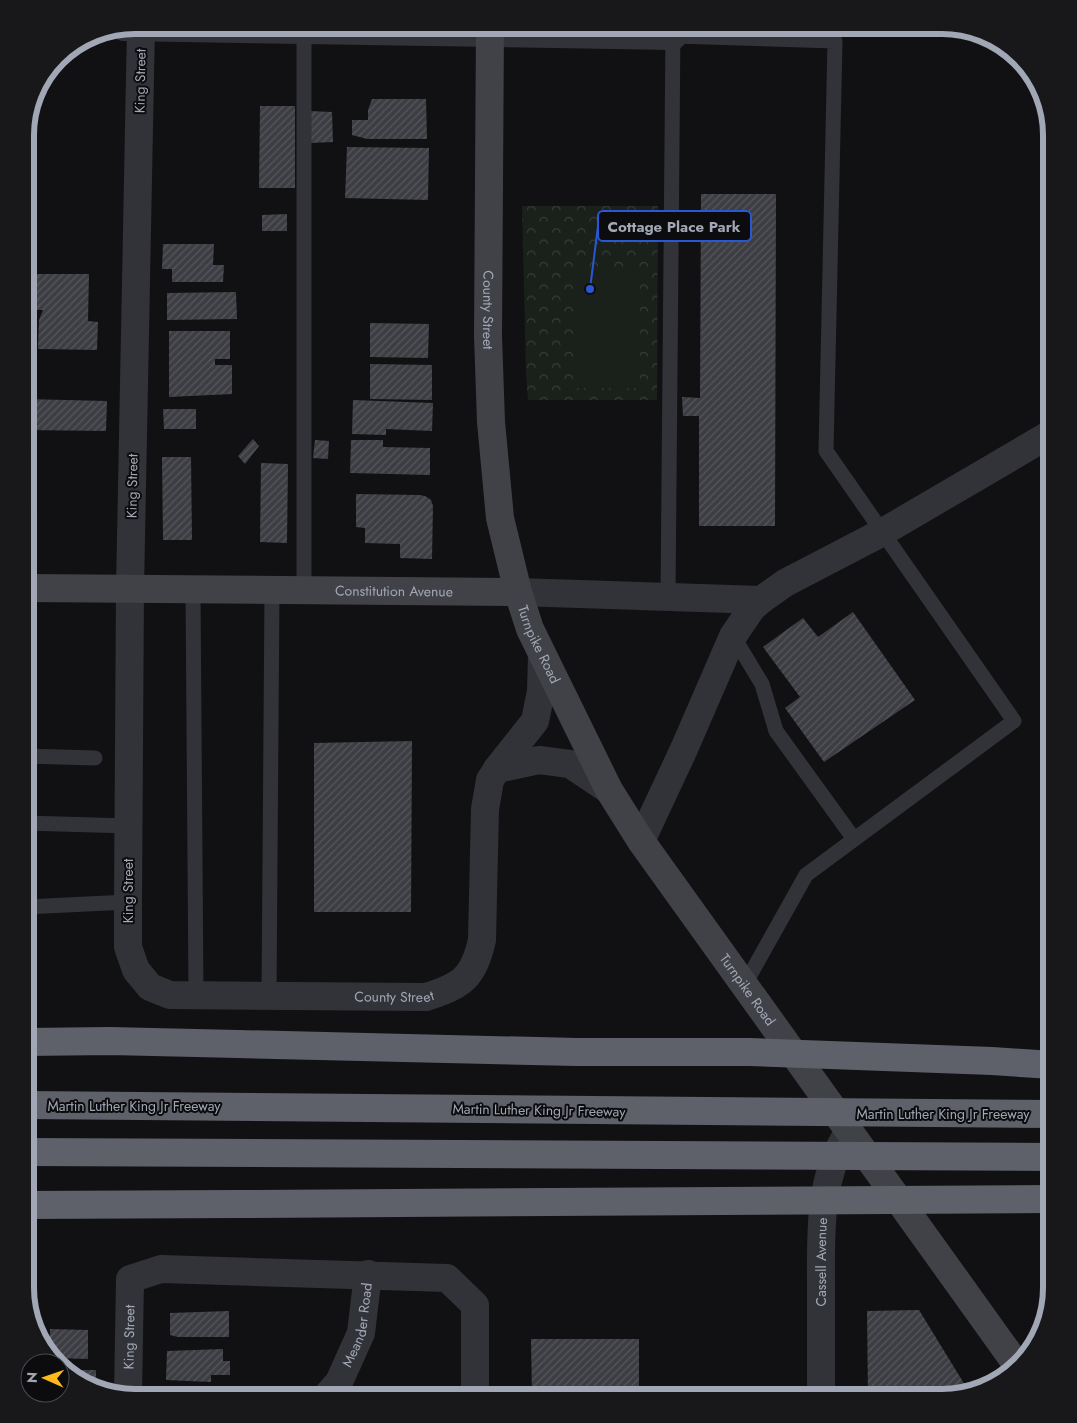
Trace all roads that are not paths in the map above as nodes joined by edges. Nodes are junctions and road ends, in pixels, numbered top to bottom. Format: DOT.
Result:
graph roads {
  1 [pos="135,34"];
  2 [pos="304,34"];
  3 [pos="489,34"];
  4 [pos="673,34"];
  5 [pos="722,34"];
  6 [pos="1043,438"];
  7 [pos="883,532"];
  8 [pos="34,588"];
  9 [pos="130,589"];
  10 [pos="193,590"];
  11 [pos="272,590"];
  12 [pos="304,590"];
  13 [pos="518,592"];
  14 [pos="668,597"];
  15 [pos="761,600"];
  16 [pos="732,636"];
  17 [pos="542,655"];
  18 [pos="34,756"];
  19 [pos="95,758"];
  20 [pos="497,769"];
  21 [pos="609,790"];
  22 [pos="34,823"];
  23 [pos="129,826"];
  24 [pos="854,839"];
  25 [pos="641,841"];
  26 [pos="128,902"];
  27 [pos="34,907"];
  28 [pos="128,947"];
  29 [pos="745,984"];
  30 [pos="196,995"];
  31 [pos="269,996"];
  32 [pos="34,1042"];
  33 [pos="1043,1064"];
  34 [pos="34,1105"];
  35 [pos="1043,1114"];
  36 [pos="849,1130"];
  37 [pos="34,1152"];
  38 [pos="1043,1157"];
  39 [pos="1043,1199"];
  40 [pos="34,1205"];
  41 [pos="368,1274"];
  42 [pos="1014,1359"];
  43 [pos="128,1388"];
  44 [pos="333,1389"];
  45 [pos="475,1389"];
  46 [pos="821,1389"];
  1 -- 9 [label="street, King Street"];
  2 -- 12 [label="lane"];
  3 -- 13 [label="street, County Street"];
  4 -- 14 [label="lane"];
  5 -- 7 [label="lane"];
  6 -- 7 [label="street"];
  7 -- 15 [label="street"];
  7 -- 24 [label="lane"];
  8 -- 9 [label="street, Constitution Avenue"];
  9 -- 10 [label="street, Constitution Avenue"];
  9 -- 23 [label="street, King Street"];
  10 -- 11 [label="street, Constitution Avenue"];
  10 -- 30 [label="lane"];
  11 -- 12 [label="street, Constitution Avenue"];
  11 -- 31 [label="lane"];
  12 -- 13 [label="street, Constitution Avenue"];
  13 -- 14 [label="street, Constitution Avenue"];
  13 -- 17 [label="street, Turnpike Road"];
  14 -- 15 [label="street, Constitution Avenue"];
  15 -- 16 [label="street"];
  16 -- 24 [label="lane"];
  16 -- 25 [label="street"];
  17 -- 20 [label="street, County Street"];
  17 -- 21 [label="street, Turnpike Road"];
  18 -- 19 [label="lane"];
  20 -- 21 [label="street"];
  20 -- 31 [label="street, County Street"];
  21 -- 25 [label="street, Turnpike Road"];
  22 -- 23 [label="lane"];
  23 -- 26 [label="street, King Street"];
  24 -- 29 [label="lane"];
  25 -- 29 [label="street, Turnpike Road"];
  26 -- 27 [label="lane"];
  26 -- 28 [label="street, King Street"];
  28 -- 30 [label="street, County Street"];
  29 -- 36 [label="street, Turnpike Road"];
  30 -- 31 [label="street, County Street"];
  32 -- 33 [label="highway, bridge"];
  34 -- 35 [label="highway, Martin Luther King Jr Freeway, bridge"];
  36 -- 42 [label="street, Turnpike Road"];
  36 -- 46 [label="street, Cassell Avenue"];
  37 -- 38 [label="highway, bridge"];
  39 -- 40 [label="highway, bridge"];
  41 -- 43 [label="street, King Street"];
  41 -- 44 [label="street, Meander Road"];
  41 -- 45 [label="street"];
}
